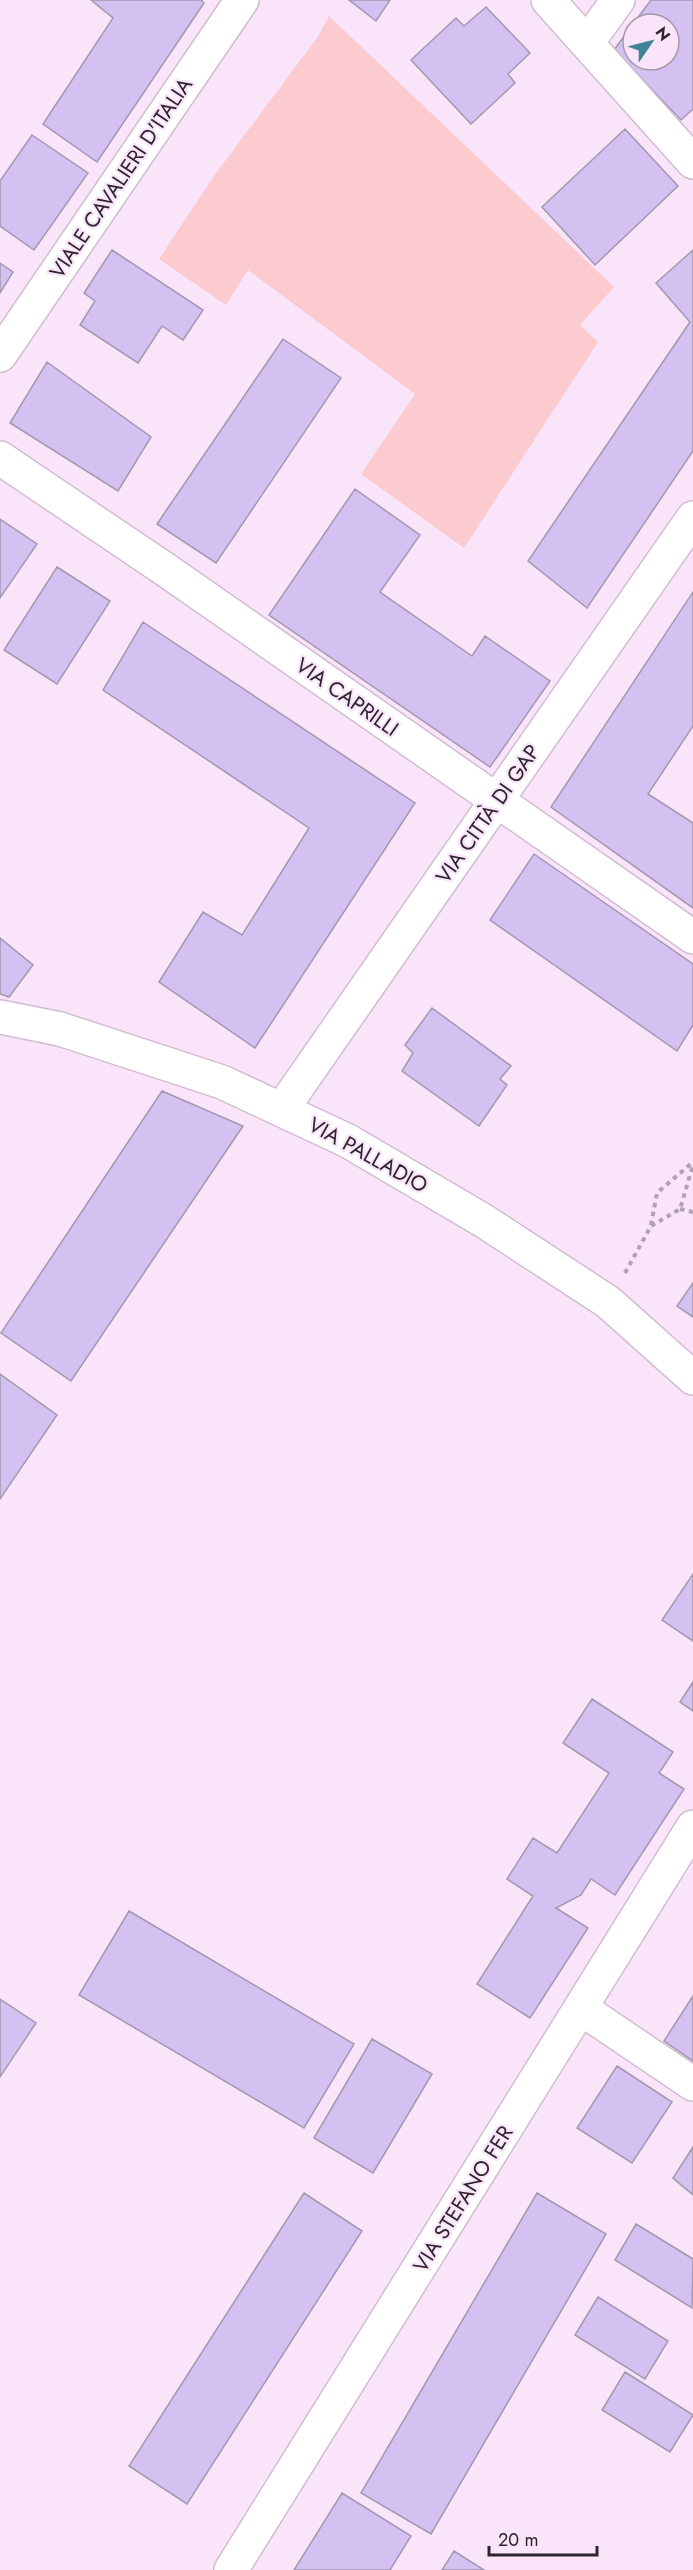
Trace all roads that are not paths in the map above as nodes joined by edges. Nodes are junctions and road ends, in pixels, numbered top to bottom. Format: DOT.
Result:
graph roads {
  1 [pos="242,0"];
  2 [pos="548,0"];
  3 [pos="618,0"];
  4 [pos="587,43"];
  5 [pos="693,162"];
  6 [pos="0,355"];
  7 [pos="0,458"];
  8 [pos="693,518"];
  9 [pos="497,802"];
  10 [pos="693,938"];
  11 [pos="0,1017"];
  12 [pos="282,1109"];
  13 [pos="693,1378"];
  14 [pos="693,1827"];
  15 [pos="582,2009"];
  16 [pos="693,2084"];
  17 [pos="231,2570"];
  1 -- 6 [label="street, VIALE CAVALIERI D'ITALIA"];
  2 -- 4 [label="street"];
  3 -- 4 [label="street"];
  4 -- 5 [label="street"];
  7 -- 9 [label="street, VIA CAPRILLI"];
  8 -- 9 [label="street, VIA CITTÀ DI GAP"];
  9 -- 10 [label="street, VIA CAPRILLI"];
  9 -- 12 [label="street, VIA CITTÀ DI GAP"];
  11 -- 12 [label="street, VIA PALLADIO"];
  12 -- 13 [label="street, VIA PALLADIO"];
  14 -- 15 [label="street, VIA STEFANO FER"];
  15 -- 16 [label="street"];
  15 -- 17 [label="street, VIA STEFANO FER"];
}
